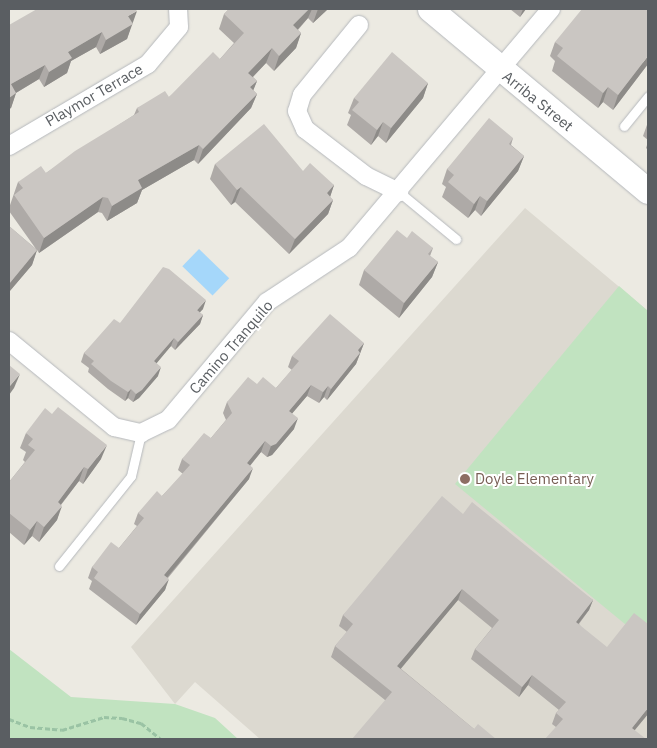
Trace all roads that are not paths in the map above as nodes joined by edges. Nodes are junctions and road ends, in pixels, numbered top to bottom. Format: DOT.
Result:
graph roads {
  1 [pos="178,9"];
  2 [pos="430,9"];
  3 [pos="552,9"];
  4 [pos="359,25"];
  5 [pos="501,70"];
  6 [pos="648,96"];
  7 [pos="624,126"];
  8 [pos="9,146"];
  9 [pos="648,191"];
  10 [pos="399,192"];
  11 [pos="456,239"];
  12 [pos="9,341"];
  13 [pos="142,433"];
  14 [pos="59,566"];
  1 -- 8 [label="street, Playmor Terrace"];
  2 -- 5 [label="street, Arriba Street"];
  3 -- 5 [label="street, Camino Tranquilo"];
  4 -- 10 [label="street"];
  5 -- 9 [label="street, Arriba Street"];
  5 -- 10 [label="street, Camino Tranquilo"];
  6 -- 7 [label="lane"];
  10 -- 11 [label="lane"];
  10 -- 13 [label="street, Camino Tranquilo"];
  12 -- 13 [label="street"];
  13 -- 14 [label="lane"];
}
